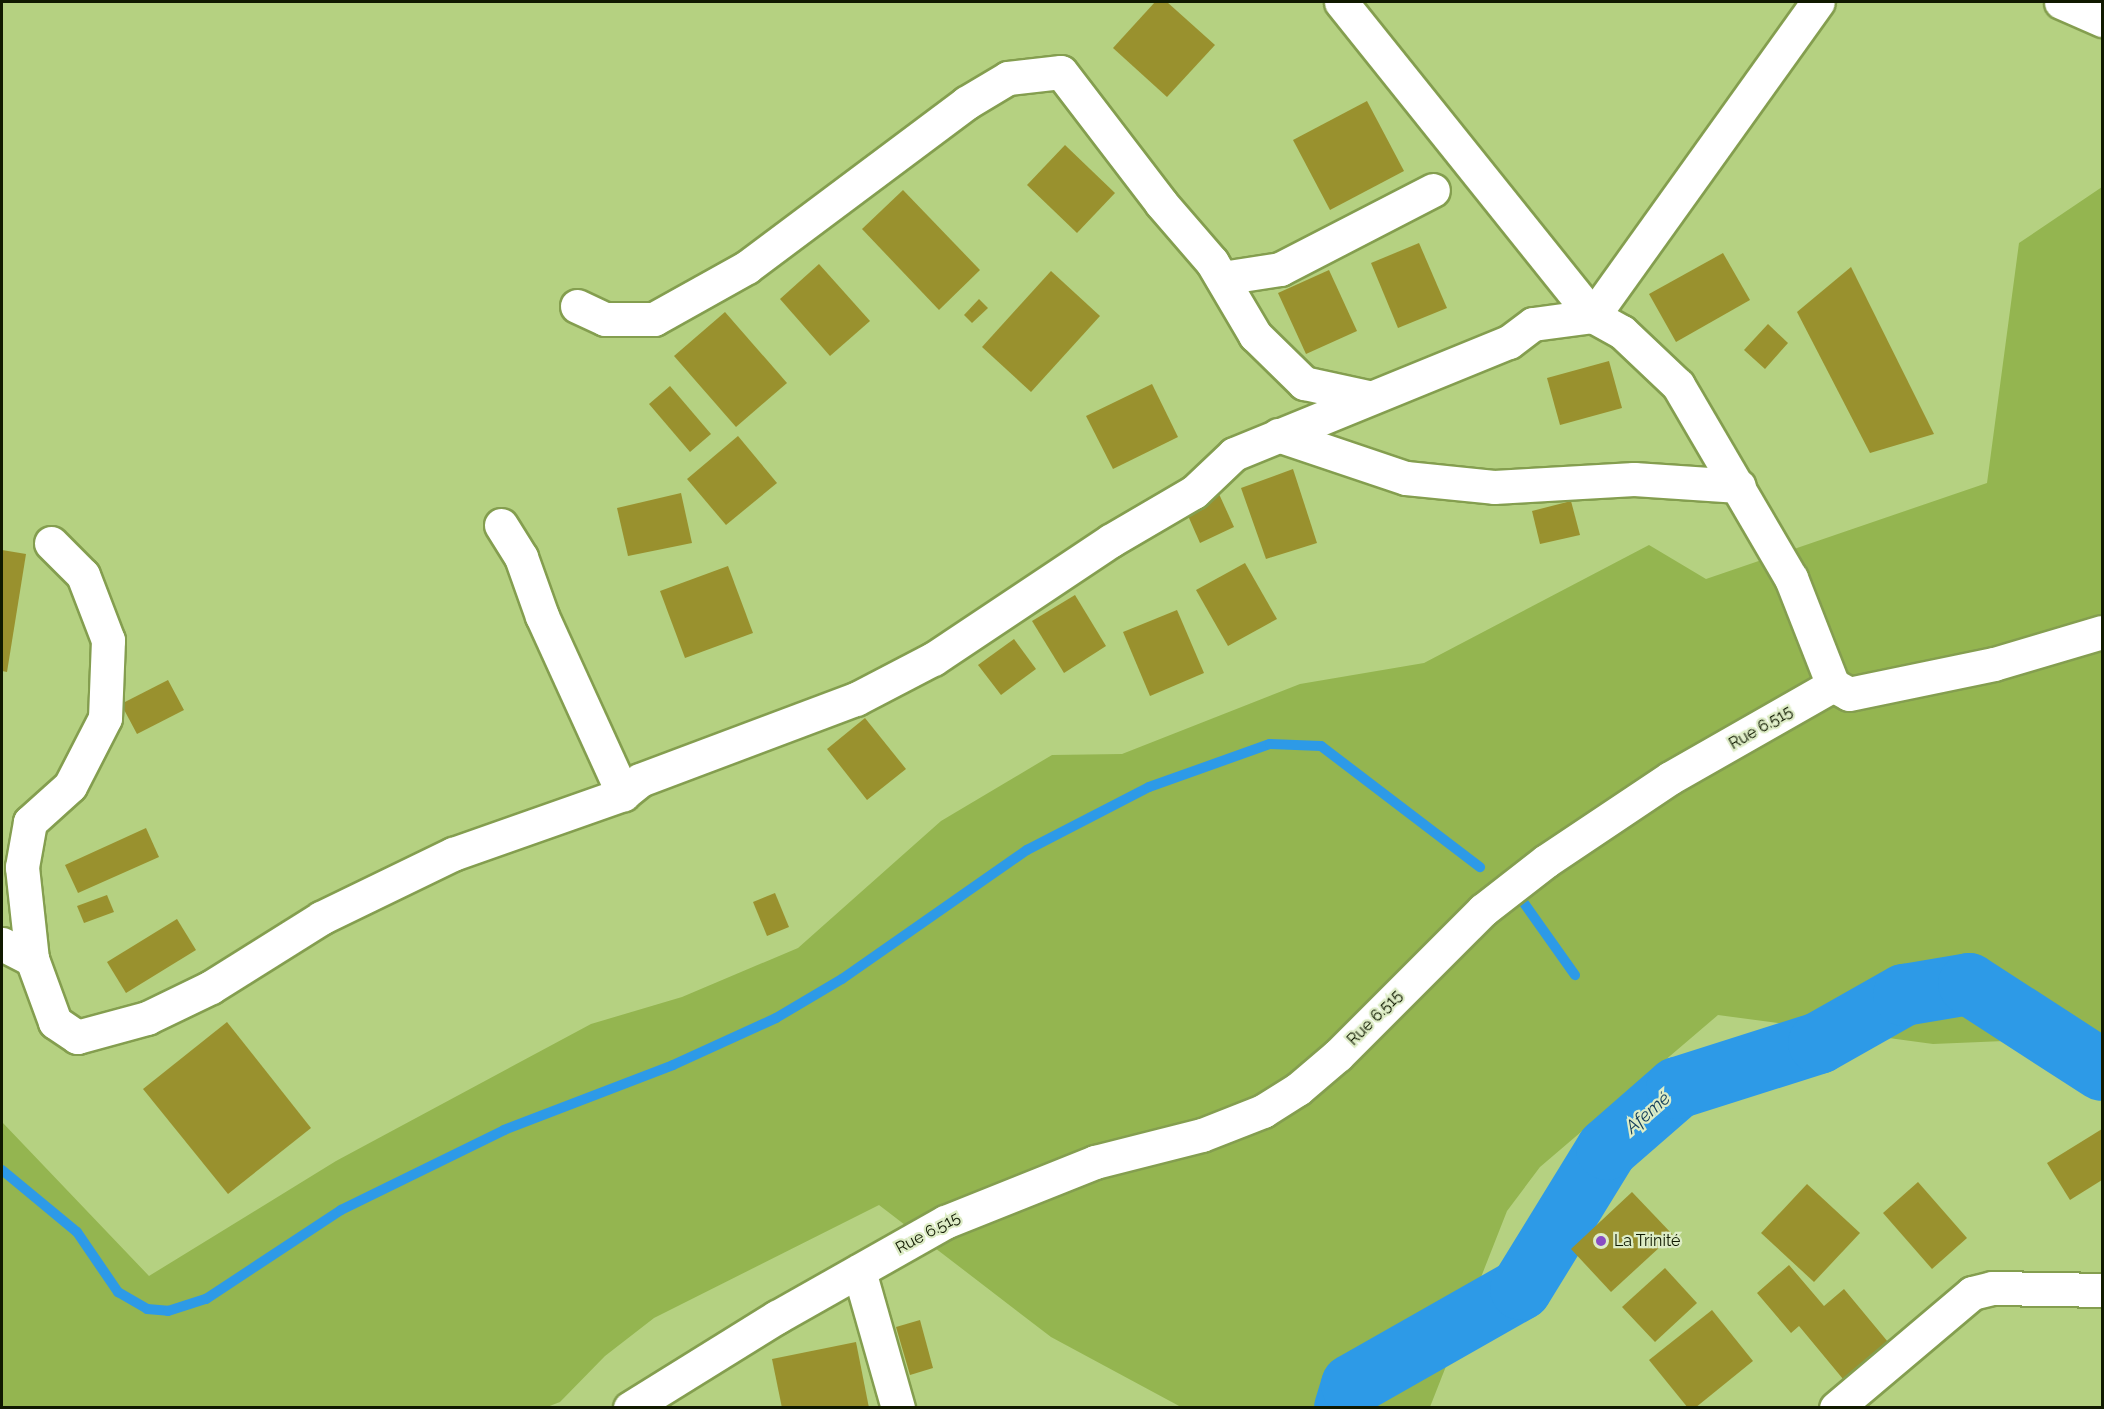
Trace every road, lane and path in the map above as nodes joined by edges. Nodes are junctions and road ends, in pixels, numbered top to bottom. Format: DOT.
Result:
graph roads {
  1 [pos="1341,2"];
  2 [pos="1818,2"];
  3 [pos="2061,2"];
  4 [pos="2103,20"];
  5 [pos="1433,190"];
  6 [pos="1222,278"];
  7 [pos="577,306"];
  8 [pos="1593,316"];
  9 [pos="1368,397"];
  10 [pos="1278,435"];
  11 [pos="1739,486"];
  12 [pos="501,525"];
  13 [pos="51,543"];
  14 [pos="2103,632"];
  15 [pos="1833,685"];
  16 [pos="623,794"];
  17 [pos="2,944"];
  18 [pos="32,959"];
  19 [pos="860,1271"];
  20 [pos="2103,1290"];
  21 [pos="630,1407"];
  22 [pos="898,1407"];
  23 [pos="1836,1407"];
  1 -- 8 [label="street"];
  2 -- 8 [label="street"];
  3 -- 4 [label="street"];
  5 -- 6 [label="street"];
  6 -- 7 [label="street"];
  6 -- 9 [label="street"];
  8 -- 9 [label="street"];
  8 -- 11 [label="street"];
  9 -- 10 [label="street"];
  10 -- 11 [label="street"];
  10 -- 16 [label="street"];
  11 -- 15 [label="street"];
  12 -- 16 [label="street"];
  13 -- 18 [label="street"];
  14 -- 15 [label="street"];
  15 -- 19 [label="street, Rue 6.515"];
  16 -- 18 [label="street"];
  17 -- 18 [label="street"];
  19 -- 21 [label="street, Rue 6.515"];
  19 -- 22 [label="street"];
  20 -- 23 [label="street"];
}
